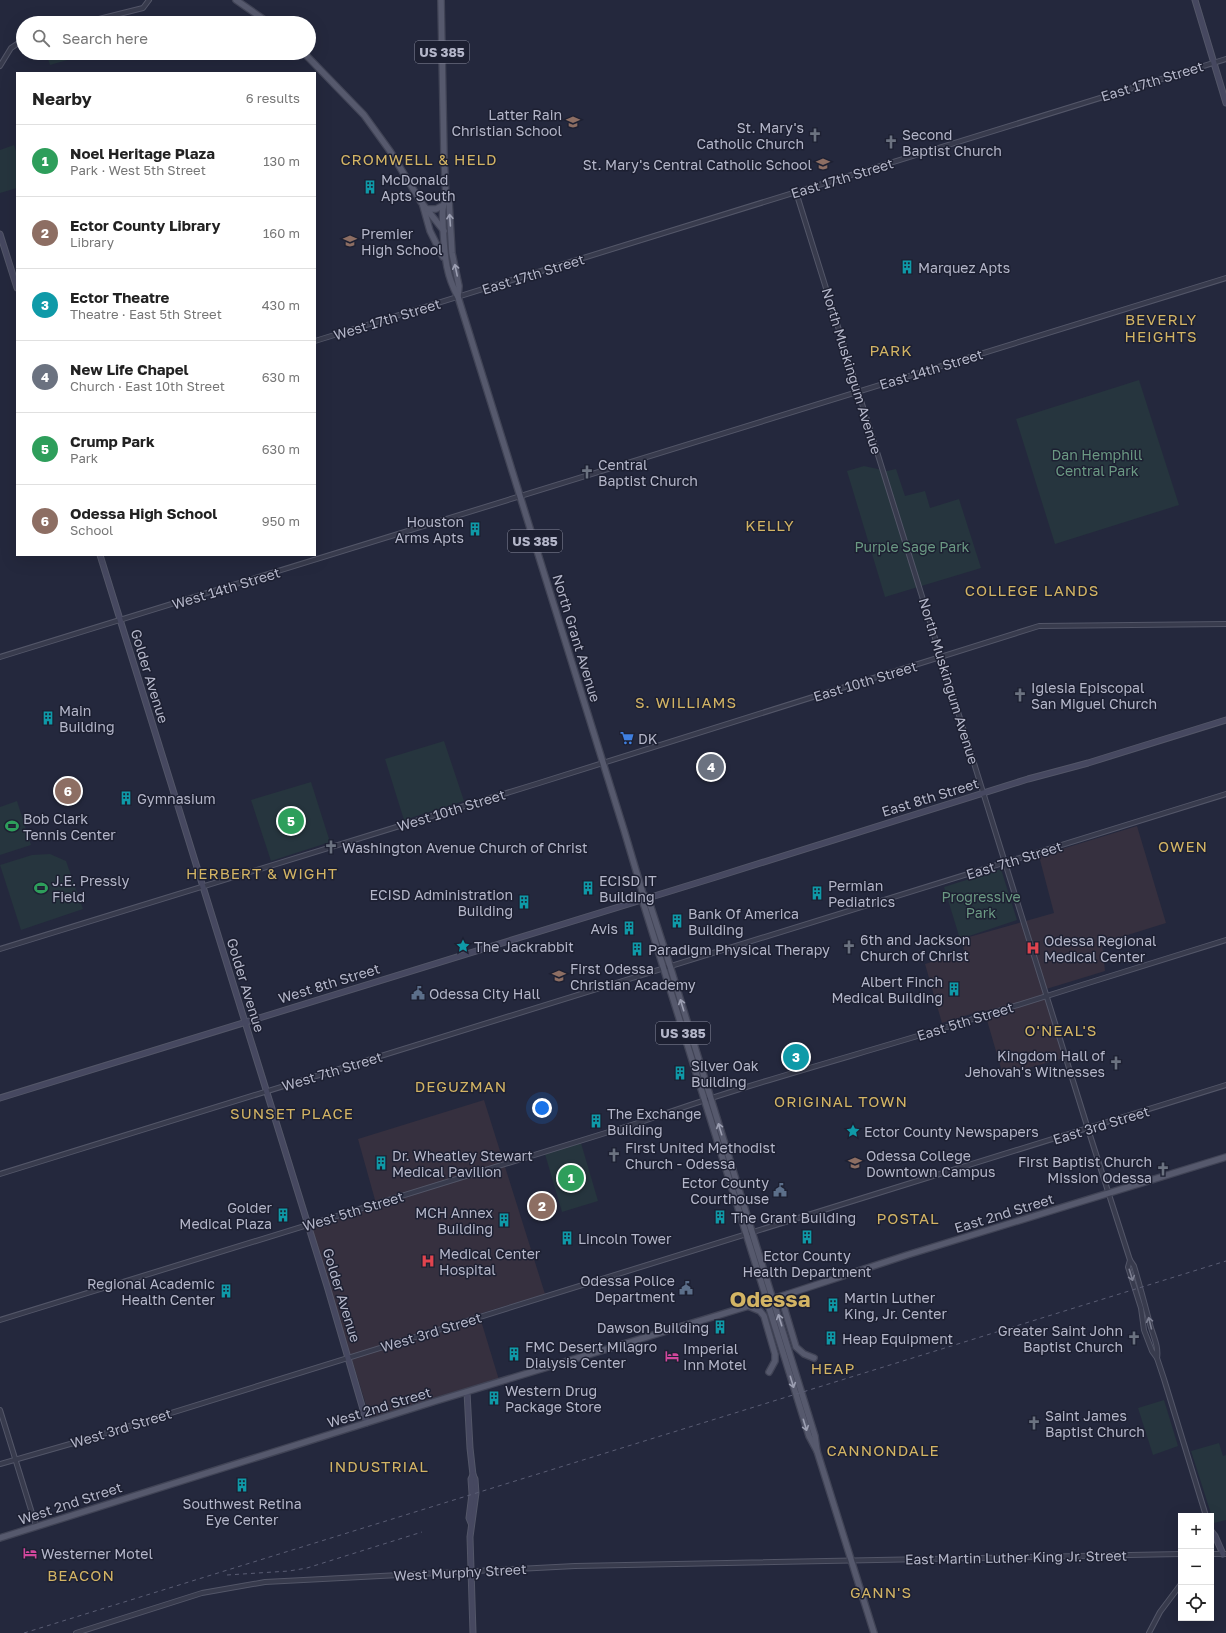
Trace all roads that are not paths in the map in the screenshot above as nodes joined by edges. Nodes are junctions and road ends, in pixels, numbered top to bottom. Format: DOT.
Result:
graph roads {
  1 [pos="149,0"];
  2 [pos="236,0"];
  3 [pos="441,0"];
  4 [pos="1194,0"];
  5 [pos="111,16"];
  6 [pos="259,16"];
  7 [pos="16,45"];
  8 [pos="1226,59"];
  9 [pos="311,60"];
  10 [pos="1213,62"];
  11 [pos="0,66"];
  12 [pos="1226,103"];
  13 [pos="796,192"];
  14 [pos="446,198"];
  15 [pos="421,202"];
  16 [pos="442,206"];
  17 [pos="427,209"];
  18 [pos="443,231"];
  19 [pos="0,234"];
  20 [pos="451,243"];
  21 [pos="445,262"];
  22 [pos="1226,278"];
  23 [pos="16,285"];
  24 [pos="458,296"];
  25 [pos="316,341"];
  26 [pos="858,392"];
  27 [pos="521,496"];
  28 [pos="100,556"];
  29 [pos="120,620"];
  30 [pos="1226,624"];
  31 [pos="0,657"];
  32 [pos="942,657"];
  33 [pos="1226,720"];
  34 [pos="604,762"];
  35 [pos="984,793"];
  36 [pos="1226,794"];
  37 [pos="1005,863"];
  38 [pos="203,887"];
  39 [pos="644,897"];
  40 [pos="1226,940"];
  41 [pos="0,949"];
  42 [pos="667,966"];
  43 [pos="1046,996"];
  44 [pos="245,1022"];
  45 [pos="1226,1085"];
  46 [pos="267,1091"];
  47 [pos="0,1098"];
  48 [pos="711,1098"];
  49 [pos="704,1100"];
  50 [pos="1088,1129"];
  51 [pos="1226,1157"];
  52 [pos="0,1174"];
  53 [pos="1109,1194"];
  54 [pos="307,1225"];
  55 [pos="752,1231"];
  56 [pos="746,1233"];
  57 [pos="1130,1260"];
  58 [pos="788,1294"];
  59 [pos="773,1298"];
  60 [pos="766,1300"];
  61 [pos="748,1306"];
  62 [pos="0,1320"];
  63 [pos="349,1358"];
  64 [pos="814,1358"];
  65 [pos="1157,1358"];
  66 [pos="769,1372"];
  67 [pos="468,1392"];
  68 [pos="0,1410"];
  69 [pos="367,1423"];
  70 [pos="817,1450"];
  71 [pos="15,1459"];
  72 [pos="0,1464"];
  73 [pos="1205,1513"];
  74 [pos="36,1526"];
  75 [pos="1214,1535"];
  76 [pos="0,1538"];
  77 [pos="1178,1554"];
  78 [pos="1224,1554"];
  79 [pos="851,1560"];
  80 [pos="470,1571"];
  81 [pos="1180,1585"];
  82 [pos="76,1633"];
  83 [pos="473,1633"];
  84 [pos="874,1633"];
  85 [pos="1149,1633"];
  1 -- 5 [label="street"];
  2 -- 6 [label="main road"];
  3 -- 14 [label="main road, US 385"];
  4 -- 10 [label="main road"];
  7 -- 11 [label="street"];
  8 -- 10 [label="street, East 17th Street"];
  9 -- 15 [label="main road"];
  10 -- 12 [label="main road"];
  10 -- 13 [label="street, East 17th Street"];
  13 -- 24 [label="street, East 17th Street"];
  13 -- 26 [label="street, North Muskingum Avenue"];
  14 -- 16 [label="main road, US 385"];
  20 -- 14 [label="main road, US 385, one-way"];
  15 -- 17 [label="main road"];
  15 -- 21 [label="main road"];
  16 -- 17 [label="main road"];
  16 -- 18 [label="main road, US 385"];
  17 -- 18 [label="main road"];
  18 -- 20 [label="main road"];
  18 -- 21 [label="main road, US 385"];
  19 -- 23 [label="main road"];
  24 -- 20 [label="main road, North Grant Avenue / US 385, one-way"];
  21 -- 24 [label="main road, North Grant Avenue / US 385"];
  22 -- 26 [label="street, East 14th Street"];
  24 -- 25 [label="street, West 17th Street"];
  24 -- 27 [label="main road, North Grant Avenue / US 385"];
  26 -- 27 [label="street, East 14th Street"];
  26 -- 32 [label="street, North Muskingum Avenue"];
  27 -- 29 [label="street, West 14th Street"];
  27 -- 34 [label="main road, North Grant Avenue / US 385"];
  28 -- 29 [label="main road, Golder Avenue"];
  29 -- 31 [label="street, West 14th Street"];
  29 -- 38 [label="main road, Golder Avenue"];
  30 -- 32 [label="street, East 10th Street"];
  32 -- 34 [label="street, East 10th Street"];
  32 -- 35 [label="street, North Muskingum Avenue"];
  33 -- 35 [label="main road, East 8th Street"];
  34 -- 38 [label="street, West 10th Street"];
  34 -- 39 [label="main road, North Grant Avenue / US 385"];
  35 -- 37 [label="street, North Muskingum Avenue"];
  35 -- 39 [label="main road, East 8th Street"];
  36 -- 37 [label="street, East 7th Street"];
  37 -- 42 [label="street, East 7th Street"];
  37 -- 43 [label="street, North Muskingum Avenue"];
  38 -- 41 [label="street, West 10th Street"];
  38 -- 44 [label="main road, Golder Avenue"];
  39 -- 42 [label="main road, North Grant Avenue / US 385"];
  39 -- 44 [label="main road, West 8th Street"];
  40 -- 43 [label="street, East 5th Street"];
  42 -- 46 [label="street, West 7th Street"];
  48 -- 42 [label="main road, North Grant Avenue / US 385, one-way"];
  42 -- 49 [label="main road, North Grant Avenue / US 385"];
  43 -- 48 [label="street, East 5th Street"];
  43 -- 50 [label="street, North Muskingum Avenue"];
  44 -- 46 [label="main road, Golder Avenue"];
  44 -- 47 [label="main road, West 8th Street"];
  45 -- 50 [label="street, East 3rd Street"];
  46 -- 52 [label="street, West 7th Street"];
  46 -- 54 [label="main road, Golder Avenue"];
  48 -- 49 [label="street, East 5th Street"];
  55 -- 48 [label="main road, North Grant Avenue / US 385, one-way"];
  49 -- 54 [label="street, West 5th Street"];
  49 -- 56 [label="main road, North Grant Avenue / US 385"];
  50 -- 53 [label="street, North Muskingum Avenue"];
  50 -- 55 [label="street, East 3rd Street"];
  51 -- 53 [label="main road, East 2nd Street"];
  53 -- 57 [label="street, North Muskingum Avenue"];
  53 -- 58 [label="main road, East 2nd Street"];
  54 -- 62 [label="street, West 5th Street"];
  54 -- 63 [label="main road, Golder Avenue"];
  55 -- 56 [label="street, East 3rd Street"];
  55 -- 59 [label="main road, North Grant Avenue / US 385"];
  56 -- 60 [label="main road, North Grant Avenue / US 385"];
  56 -- 63 [label="street, West 3rd Street"];
  65 -- 57 [label="street, North Muskingum Avenue, one-way"];
  57 -- 65 [label="street, North Muskingum Avenue, one-way"];
  58 -- 59 [label="main road, East 2nd Street"];
  58 -- 64 [label="main road"];
  59 -- 60 [label="main road, East 2nd Street"];
  70 -- 59 [label="main road, North Grant Avenue / US 385, one-way"];
  60 -- 61 [label="main road, West 2nd Street"];
  60 -- 70 [label="main road, North Grant Avenue / US 385, one-way"];
  61 -- 66 [label="main road"];
  61 -- 67 [label="main road, West 2nd Street"];
  63 -- 69 [label="main road, Golder Avenue"];
  63 -- 71 [label="street, West 3rd Street"];
  65 -- 73 [label="street"];
  67 -- 69 [label="main road, West 2nd Street"];
  67 -- 80 [label="main road"];
  68 -- 71 [label="street"];
  69 -- 74 [label="main road, West 2nd Street"];
  70 -- 79 [label="main road, US 385"];
  71 -- 72 [label="street, West 3rd Street"];
  71 -- 74 [label="street"];
  74 -- 76 [label="main road, West 2nd Street"];
  75 -- 78 [label="main road"];
  77 -- 79 [label="street, East Martin Luther King Jr. Street"];
  79 -- 80 [label="street, West Murphy Street"];
  79 -- 84 [label="main road, US 385"];
  80 -- 82 [label="street, West Murphy Street"];
  80 -- 83 [label="main road"];
  81 -- 85 [label="street"];
}
